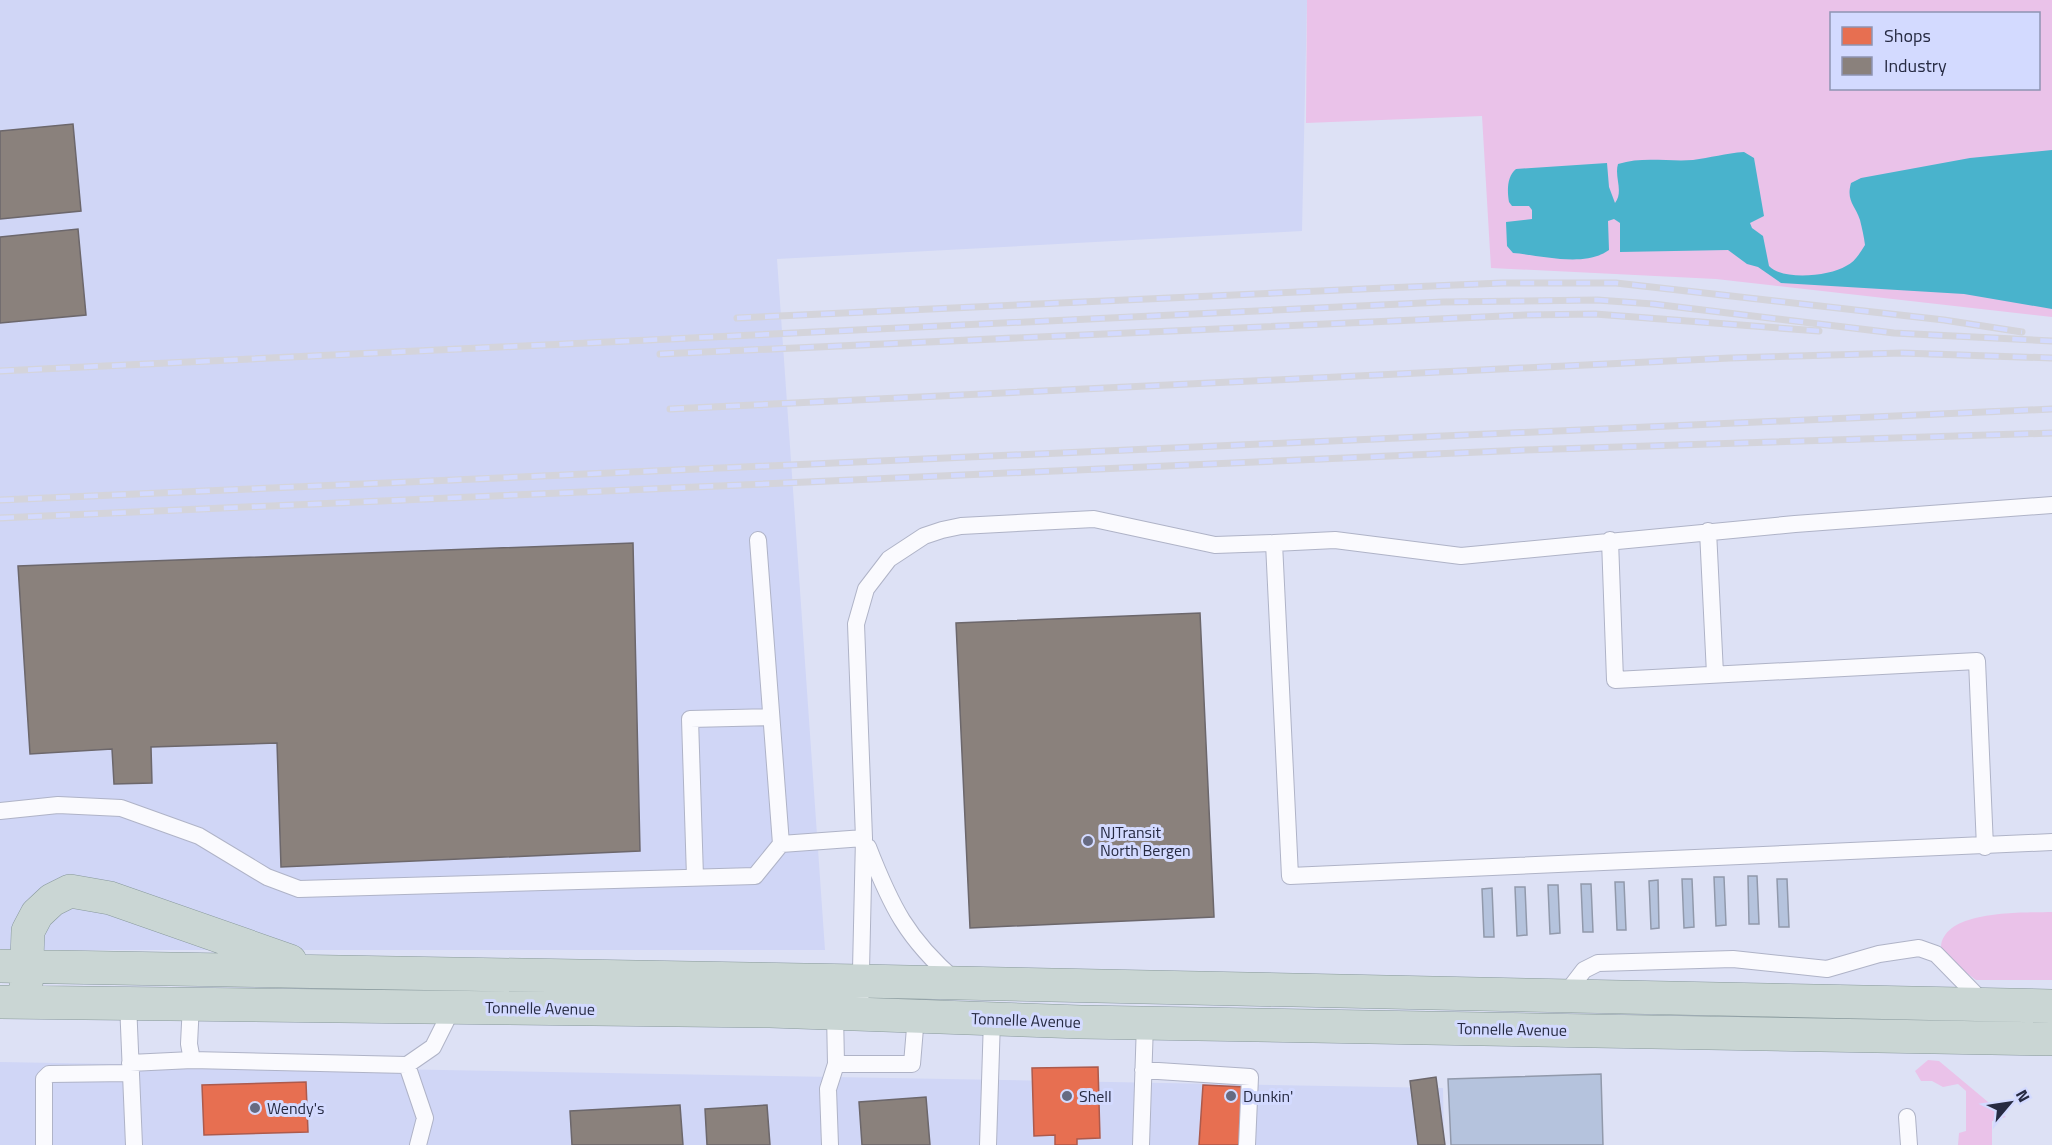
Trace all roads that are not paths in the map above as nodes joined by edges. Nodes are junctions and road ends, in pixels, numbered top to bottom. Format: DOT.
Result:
graph roads {
  1 [pos="2052,505"];
  2 [pos="1708,531"];
  3 [pos="758,540"];
  4 [pos="1610,540"];
  5 [pos="1274,543"];
  6 [pos="1715,674"];
  7 [pos="771,717"];
  8 [pos="0,811"];
  9 [pos="864,838"];
  10 [pos="2052,842"];
  11 [pos="782,844"];
  12 [pos="1984,847"];
  13 [pos="695,877"];
  14 [pos="13,967"];
  15 [pos="320,971"];
  16 [pos="861,981"];
  17 [pos="958,984"];
  18 [pos="1564,996"];
  19 [pos="13,1001"];
  20 [pos="128,1003"];
  21 [pos="190,1004"];
  22 [pos="1987,1005"];
  23 [pos="2052,1006"];
  24 [pos="453,1007"];
  25 [pos="848,1014"];
  26 [pos="916,1016"];
  27 [pos="992,1019"];
  28 [pos="1145,1023"];
  29 [pos="2052,1039"];
  30 [pos="192,1060"];
  31 [pos="836,1064"];
  32 [pos="407,1065"];
  33 [pos="130,1068"];
  34 [pos="1143,1070"];
  35 [pos="1907,1117"];
  36 [pos="44,1145"];
  37 [pos="134,1145"];
  38 [pos="418,1145"];
  39 [pos="830,1145"];
  40 [pos="988,1145"];
  41 [pos="1141,1145"];
  42 [pos="1247,1145"];
  43 [pos="1909,1145"];
  1 -- 2 [label="lane"];
  2 -- 4 [label="lane"];
  2 -- 6 [label="lane"];
  3 -- 7 [label="lane"];
  4 -- 5 [label="lane"];
  4 -- 6 [label="lane"];
  5 -- 9 [label="lane"];
  5 -- 12 [label="lane"];
  6 -- 12 [label="lane"];
  7 -- 11 [label="lane"];
  7 -- 13 [label="lane"];
  8 -- 13 [label="lane"];
  9 -- 11 [label="lane"];
  9 -- 16 [label="lane"];
  9 -- 17 [label="lane"];
  10 -- 12 [label="lane"];
  11 -- 13 [label="lane"];
  14 -- 15 [label="highway, Tonnelle Avenue"];
  14 -- 15 [label="highway"];
  14 -- 19 [label="highway"];
  15 -- 16 [label="highway, Tonnelle Avenue"];
  16 -- 17 [label="highway, Tonnelle Avenue"];
  16 -- 25 [label="lane"];
  17 -- 18 [label="highway, Tonnelle Avenue"];
  18 -- 22 [label="highway, Tonnelle Avenue"];
  18 -- 22 [label="lane"];
  19 -- 20 [label="highway, Tonnelle Avenue"];
  20 -- 21 [label="highway, Tonnelle Avenue"];
  20 -- 33 [label="lane"];
  21 -- 24 [label="highway, Tonnelle Avenue"];
  21 -- 30 [label="lane"];
  22 -- 23 [label="highway, Tonnelle Avenue"];
  24 -- 25 [label="highway, Tonnelle Avenue"];
  24 -- 32 [label="lane"];
  25 -- 26 [label="highway, Tonnelle Avenue"];
  25 -- 31 [label="lane"];
  26 -- 27 [label="highway, Tonnelle Avenue"];
  26 -- 31 [label="lane"];
  27 -- 28 [label="highway, Tonnelle Avenue"];
  27 -- 40 [label="lane"];
  28 -- 29 [label="highway, Tonnelle Avenue"];
  28 -- 34 [label="lane"];
  30 -- 32 [label="lane"];
  30 -- 33 [label="lane"];
  31 -- 39 [label="lane"];
  32 -- 38 [label="lane"];
  33 -- 36 [label="lane"];
  33 -- 37 [label="lane"];
  34 -- 41 [label="lane"];
  34 -- 42 [label="lane"];
  35 -- 43 [label="lane"];
}
